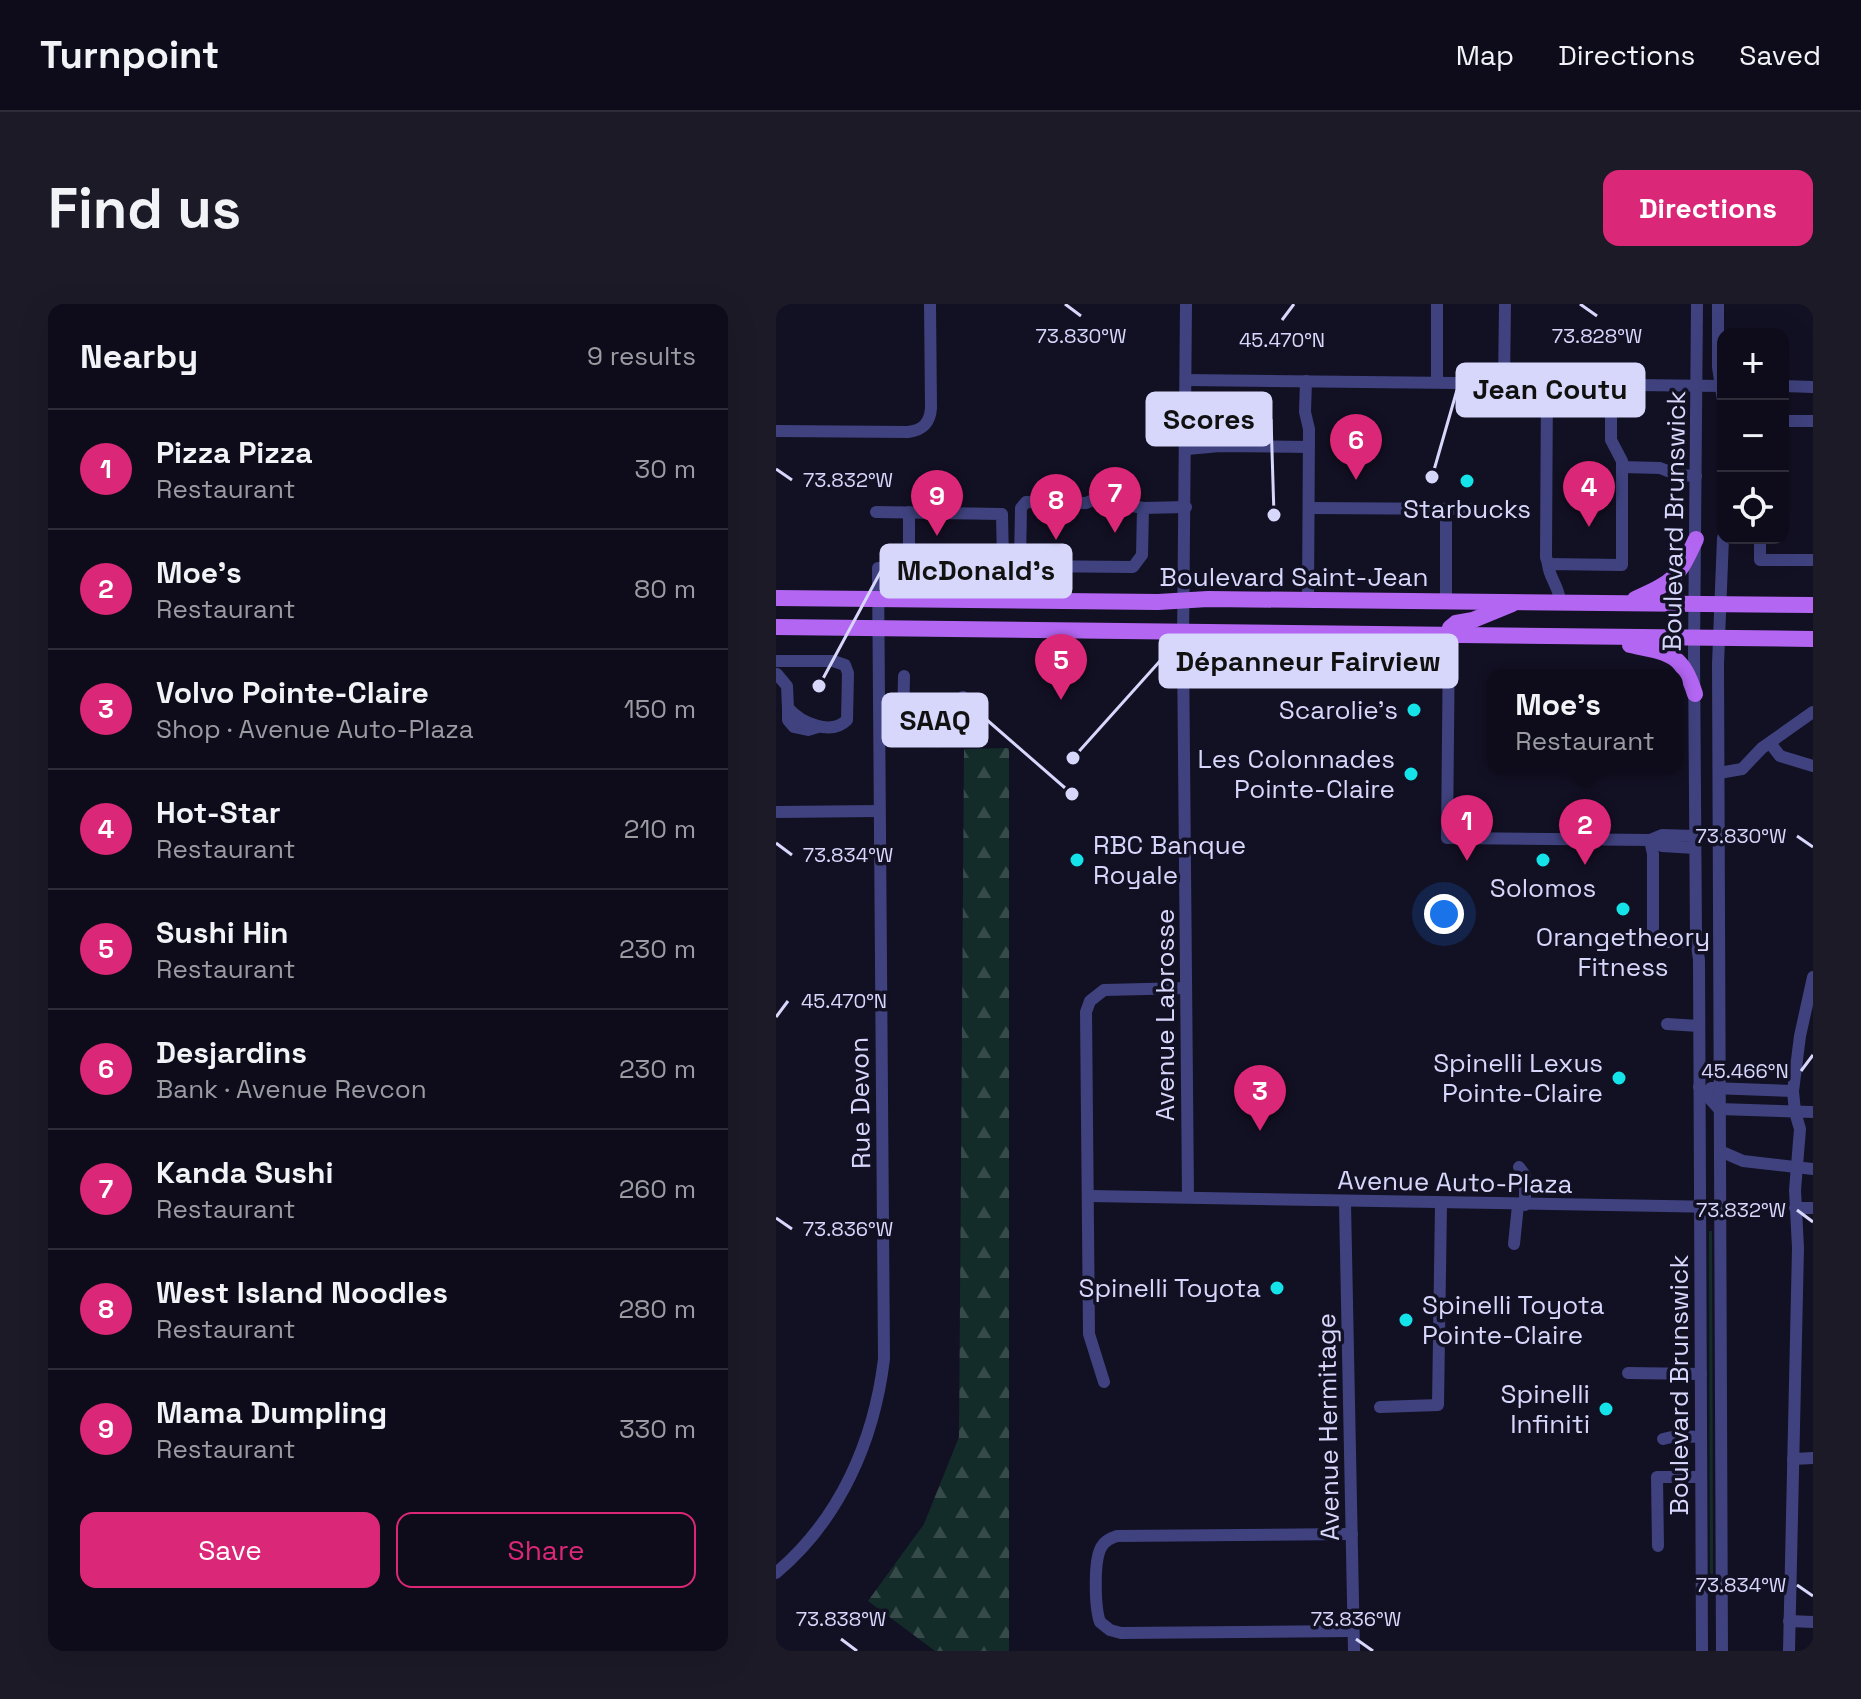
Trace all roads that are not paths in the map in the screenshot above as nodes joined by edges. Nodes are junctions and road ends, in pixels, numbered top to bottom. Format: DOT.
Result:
graph roads {
  1 [pos="930,304"];
  2 [pos="1186,304"];
  3 [pos="1437,304"];
  4 [pos="1505,304"];
  5 [pos="1697,304"];
  6 [pos="1718,304"];
  7 [pos="1718,328"];
  8 [pos="1186,380"];
  9 [pos="1306,381"];
  10 [pos="1437,382"];
  11 [pos="1504,383"];
  12 [pos="1547,383"];
  13 [pos="1611,384"];
  14 [pos="1697,385"];
  15 [pos="1717,386"];
  16 [pos="1789,386"];
  17 [pos="1813,387"];
  18 [pos="1789,421"];
  19 [pos="1813,421"];
  20 [pos="776,431"];
  21 [pos="1309,447"];
  22 [pos="1187,449"];
  23 [pos="1622,467"];
  24 [pos="1696,476"];
  25 [pos="1186,507"];
  26 [pos="1143,508"];
  27 [pos="1309,508"];
  28 [pos="1446,509"];
  29 [pos="1474,509"];
  30 [pos="876,512"];
  31 [pos="909,512"];
  32 [pos="1696,539"];
  33 [pos="1723,544"];
  34 [pos="1760,544"];
  35 [pos="909,560"];
  36 [pos="984,560"];
  37 [pos="1813,560"];
  38 [pos="1003,561"];
  39 [pos="1025,564"];
  40 [pos="1548,564"];
  41 [pos="776,598"];
  42 [pos="1308,599"];
  43 [pos="877,600"];
  44 [pos="984,600"];
  45 [pos="1030,600"];
  46 [pos="1184,600"];
  47 [pos="1446,600"];
  48 [pos="1522,601"];
  49 [pos="1560,601"];
  50 [pos="1630,602"];
  51 [pos="1695,603"];
  52 [pos="1720,603"];
  53 [pos="1813,605"];
  54 [pos="776,627"];
  55 [pos="877,629"];
  56 [pos="1184,632"];
  57 [pos="1449,635"];
  58 [pos="1585,637"];
  59 [pos="1695,637"];
  60 [pos="1718,638"];
  61 [pos="1813,639"];
  62 [pos="777,668"];
  63 [pos="904,676"];
  64 [pos="1695,694"];
  65 [pos="963,697"];
  66 [pos="1813,712"];
  67 [pos="1770,743"];
  68 [pos="1813,766"];
  69 [pos="1719,773"];
  70 [pos="879,811"];
  71 [pos="776,812"];
  72 [pos="1650,840"];
  73 [pos="1695,842"];
  74 [pos="1696,942"];
  75 [pos="1813,977"];
  76 [pos="1186,988"];
  77 [pos="1667,1024"];
  78 [pos="1699,1026"];
  79 [pos="1699,1087"];
  80 [pos="1719,1088"];
  81 [pos="1793,1091"];
  82 [pos="1719,1109"];
  83 [pos="1795,1112"];
  84 [pos="1813,1112"];
  85 [pos="1720,1151"];
  86 [pos="1797,1166"];
  87 [pos="1519,1167"];
  88 [pos="1813,1169"];
  89 [pos="1090,1196"];
  90 [pos="1188,1197"];
  91 [pos="1345,1203"];
  92 [pos="1441,1204"];
  93 [pos="1521,1205"];
  94 [pos="1700,1207"];
  95 [pos="1720,1207"];
  96 [pos="1795,1208"];
  97 [pos="1813,1208"];
  98 [pos="1514,1244"];
  99 [pos="1628,1373"];
  100 [pos="1701,1374"];
  101 [pos="1104,1382"];
  102 [pos="1380,1407"];
  103 [pos="1701,1437"];
  104 [pos="1663,1439"];
  105 [pos="1813,1458"];
  106 [pos="1793,1459"];
  107 [pos="1701,1477"];
  108 [pos="1352,1534"];
  109 [pos="1658,1546"];
  110 [pos="776,1573"];
  111 [pos="1789,1621"];
  112 [pos="1813,1622"];
  113 [pos="1353,1631"];
  114 [pos="1354,1651"];
  115 [pos="1702,1651"];
  116 [pos="1722,1651"];
  117 [pos="1789,1651"];
  1 -- 20 [label="street"];
  2 -- 8 [label="street, Avenue Labrosse"];
  3 -- 10 [label="street"];
  4 -- 11 [label="street"];
  5 -- 14 [label="street, Boulevard Brunswick"];
  6 -- 7 [label="street, Boulevard Brunswick"];
  8 -- 9 [label="street"];
  8 -- 22 [label="street, Avenue Labrosse"];
  9 -- 10 [label="street"];
  9 -- 21 [label="street"];
  10 -- 11 [label="street"];
  11 -- 12 [label="street"];
  12 -- 13 [label="street"];
  12 -- 40 [label="street"];
  13 -- 14 [label="street"];
  13 -- 23 [label="street"];
  14 -- 15 [label="street"];
  14 -- 24 [label="street, Boulevard Brunswick"];
  16 -- 17 [label="street"];
  18 -- 19 [label="street"];
  21 -- 22 [label="street"];
  21 -- 27 [label="street"];
  22 -- 25 [label="street, Avenue Labrosse"];
  23 -- 24 [label="street"];
  23 -- 40 [label="street"];
  24 -- 32 [label="street, Boulevard Brunswick"];
  25 -- 26 [label="street"];
  25 -- 46 [label="street, Avenue Labrosse"];
  26 -- 39 [label="street"];
  26 -- 39 [label="street"];
  27 -- 28 [label="street"];
  27 -- 42 [label="street"];
  28 -- 29 [label="street"];
  28 -- 47 [label="street"];
  30 -- 31 [label="street"];
  31 -- 35 [label="street"];
  31 -- 38 [label="street"];
  32 -- 50 [label="main road"];
  32 -- 51 [label="street, Boulevard Brunswick"];
  33 -- 52 [label="street, Boulevard Brunswick"];
  34 -- 37 [label="street"];
  35 -- 36 [label="street"];
  35 -- 43 [label="street, Rue Devon"];
  36 -- 38 [label="street"];
  36 -- 44 [label="street"];
  38 -- 39 [label="street"];
  39 -- 45 [label="street"];
  40 -- 49 [label="street"];
  41 -- 43 [label="main road, Boulevard Saint-Jean"];
  42 -- 46 [label="main road, Boulevard Saint-Jean"];
  42 -- 47 [label="main road, Boulevard Saint-Jean"];
  43 -- 44 [label="main road, Boulevard Saint-Jean"];
  43 -- 55 [label="street, Rue Devon"];
  44 -- 45 [label="main road, Boulevard Saint-Jean"];
  45 -- 46 [label="main road, Boulevard Saint-Jean"];
  46 -- 56 [label="street, Avenue Labrosse"];
  47 -- 48 [label="main road, Boulevard Saint-Jean"];
  48 -- 49 [label="main road, Boulevard Saint-Jean"];
  48 -- 57 [label="main road"];
  49 -- 50 [label="main road, Boulevard Saint-Jean"];
  50 -- 51 [label="main road, Boulevard Saint-Jean"];
  51 -- 52 [label="main road, Boulevard Saint-Jean"];
  51 -- 59 [label="street, Boulevard Brunswick"];
  52 -- 53 [label="main road, Boulevard Saint-Jean"];
  52 -- 60 [label="street, Boulevard Brunswick"];
  54 -- 55 [label="main road"];
  55 -- 56 [label="main road"];
  55 -- 70 [label="street, Rue Devon"];
  56 -- 57 [label="main road"];
  56 -- 76 [label="street, Avenue Labrosse"];
  57 -- 58 [label="main road"];
  57 -- 72 [label="street"];
  58 -- 59 [label="main road"];
  58 -- 64 [label="main road"];
  59 -- 60 [label="main road"];
  59 -- 64 [label="street, Boulevard Brunswick"];
  60 -- 61 [label="main road"];
  60 -- 69 [label="street, Boulevard Brunswick"];
  62 -- 62 [label="street"];
  63 -- 65 [label="street"];
  64 -- 73 [label="street, Boulevard Brunswick"];
  66 -- 67 [label="street"];
  67 -- 68 [label="street"];
  67 -- 69 [label="street"];
  69 -- 80 [label="street, Boulevard Brunswick"];
  70 -- 71 [label="street"];
  70 -- 110 [label="street, Rue Devon"];
  72 -- 73 [label="street"];
  72 -- 74 [label="street"];
  73 -- 74 [label="street, Boulevard Brunswick"];
  74 -- 78 [label="street, Boulevard Brunswick"];
  75 -- 81 [label="street"];
  76 -- 89 [label="street"];
  76 -- 90 [label="street, Avenue Labrosse"];
  77 -- 78 [label="street"];
  78 -- 79 [label="street, Boulevard Brunswick"];
  79 -- 80 [label="street"];
  79 -- 82 [label="street"];
  79 -- 94 [label="street, Boulevard Brunswick"];
  80 -- 81 [label="street"];
  80 -- 82 [label="street, Boulevard Brunswick"];
  81 -- 83 [label="street"];
  82 -- 83 [label="street"];
  82 -- 85 [label="street, Boulevard Brunswick"];
  83 -- 84 [label="street"];
  83 -- 86 [label="street"];
  85 -- 86 [label="street"];
  85 -- 95 [label="street, Boulevard Brunswick"];
  86 -- 88 [label="street"];
  86 -- 96 [label="street"];
  87 -- 93 [label="street"];
  89 -- 90 [label="street, Avenue Auto-Plaza"];
  89 -- 101 [label="street"];
  90 -- 91 [label="street, Avenue Auto-Plaza"];
  91 -- 92 [label="street, Avenue Auto-Plaza"];
  91 -- 108 [label="street, Avenue Hermitage"];
  92 -- 93 [label="street, Avenue Auto-Plaza"];
  92 -- 102 [label="street"];
  93 -- 94 [label="street, Avenue Auto-Plaza"];
  93 -- 98 [label="street"];
  94 -- 95 [label="street, Avenue Auto-Plaza"];
  94 -- 100 [label="street, Boulevard Brunswick"];
  95 -- 116 [label="street, Boulevard Brunswick"];
  96 -- 97 [label="street"];
  96 -- 106 [label="street"];
  99 -- 100 [label="street"];
  100 -- 103 [label="street, Boulevard Brunswick"];
  103 -- 104 [label="street"];
  103 -- 107 [label="street, Boulevard Brunswick"];
  105 -- 106 [label="street"];
  106 -- 111 [label="street"];
  107 -- 109 [label="street"];
  107 -- 115 [label="street, Boulevard Brunswick"];
  108 -- 113 [label="street, Avenue Hermitage"];
  108 -- 113 [label="street"];
  111 -- 112 [label="street"];
  111 -- 117 [label="street"];
  113 -- 114 [label="street, Avenue Hermitage"];
}
